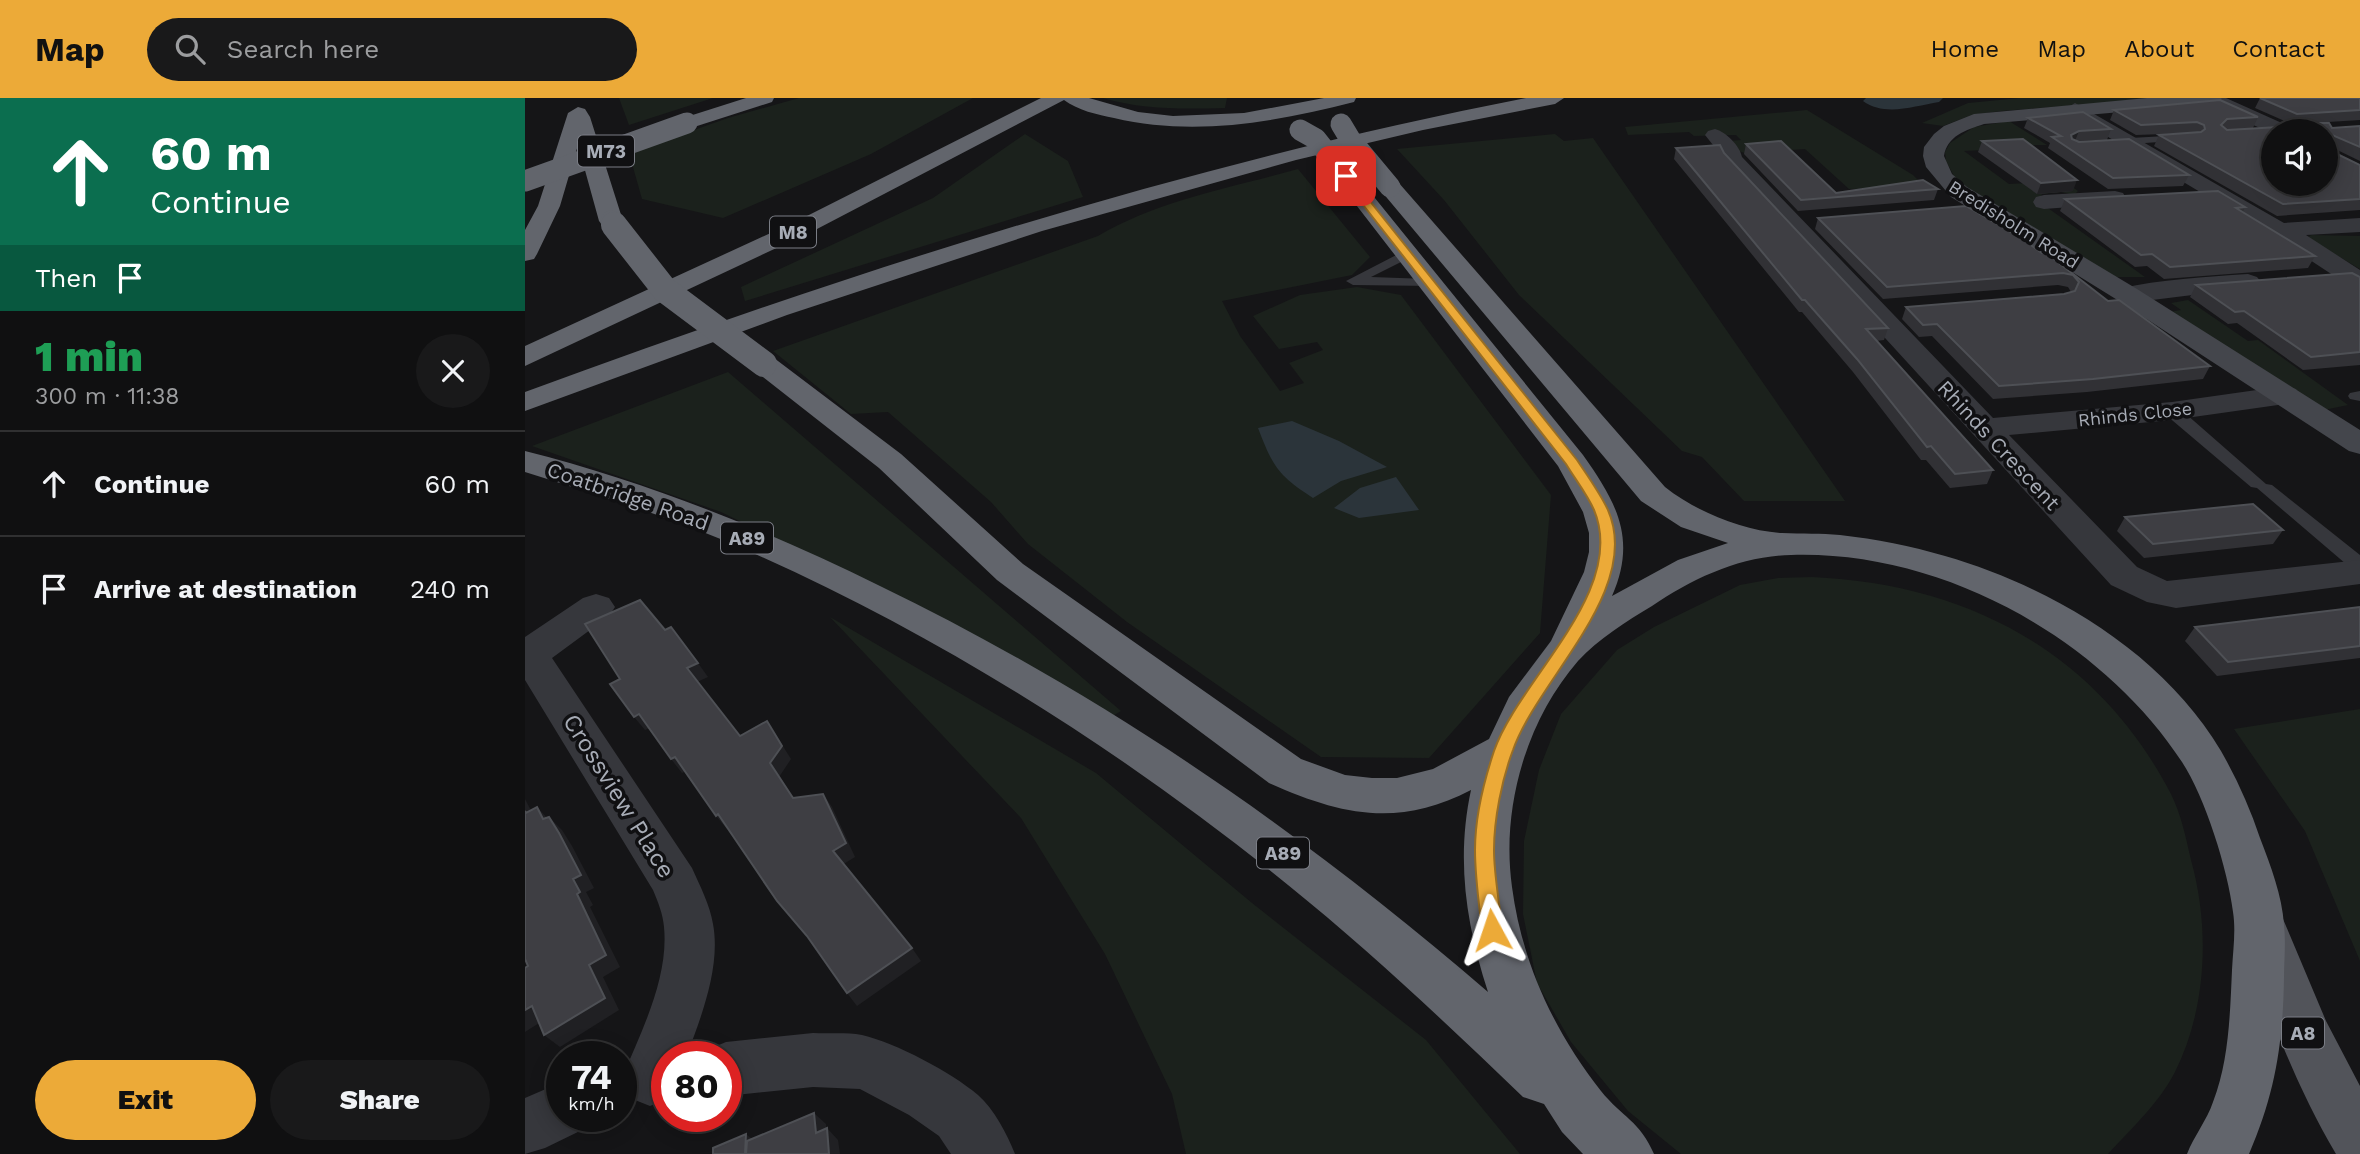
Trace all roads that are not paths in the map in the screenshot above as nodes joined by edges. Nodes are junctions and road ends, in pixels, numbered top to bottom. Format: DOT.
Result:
graph roads {
  1 [pos="765,98"];
  2 [pos="1021,98"];
  3 [pos="1347,98"];
  4 [pos="1361,98"];
  5 [pos="1555,98"];
  6 [pos="2211,98"];
  7 [pos="1068,99"];
  8 [pos="578,106"];
  9 [pos="2074,109"];
  10 [pos="1239,118"];
  11 [pos="2261,121"];
  12 [pos="1715,135"];
  13 [pos="2192,138"];
  14 [pos="2125,143"];
  15 [pos="2071,177"];
  16 [pos="525,181"];
  17 [pos="2216,192"];
  18 [pos="2176,195"];
  19 [pos="2139,197"];
  20 [pos="2102,198"];
  21 [pos="2044,202"];
  22 [pos="1980,206"];
  23 [pos="1949,209"];
  24 [pos="2360,225"];
  25 [pos="2280,230"];
  26 [pos="525,254"];
  27 [pos="1406,254"];
  28 [pos="2318,277"];
  29 [pos="2354,279"];
  30 [pos="2276,280"];
  31 [pos="1428,283"];
  32 [pos="2128,295"];
  33 [pos="525,334"];
  34 [pos="525,357"];
  35 [pos="2285,395"];
  36 [pos="525,402"];
  37 [pos="2172,411"];
  38 [pos="1984,428"];
  39 [pos="2360,444"];
  40 [pos="530,463"];
  41 [pos="1785,544"];
  42 [pos="2360,565"];
  43 [pos="2360,572"];
  44 [pos="596,607"];
  45 [pos="1566,650"];
  46 [pos="527,654"];
  47 [pos="1503,751"];
  48 [pos="2259,920"];
  49 [pos="742,1067"];
  50 [pos="646,1080"];
  51 [pos="1584,1115"];
  52 [pos="546,1118"];
  53 [pos="525,1128"];
  54 [pos="2360,1139"];
  55 [pos="986,1154"];
  56 [pos="1625,1154"];
  57 [pos="2216,1154"];
  1 -- 16 [label="highway, M73, bridge"];
  2 -- 33 [label="highway, M8"];
  3 -- 10 [label="highway, M8"];
  4 -- 41 [label="highway, bridge"];
  5 -- 36 [label="highway"];
  6 -- 9 [label="street, Bredisholm Road"];
  6 -- 11 [label="street"];
  7 -- 10 [label="highway, M8"];
  7 -- 34 [label="highway, M8"];
  8 -- 26 [label="highway"];
  8 -- 47 [label="highway, bridge"];
  9 -- 14 [label="street"];
  9 -- 22 [label="street, Bredisholm Road"];
  10 -- 27 [label="highway, bridge"];
  12 -- 38 [label="street, Rhinds Crescent"];
  13 -- 14 [label="lane"];
  14 -- 17 [label="street"];
  15 -- 20 [label="street"];
  17 -- 18 [label="street"];
  17 -- 25 [label="street"];
  19 -- 20 [label="street"];
  20 -- 21 [label="street"];
  22 -- 23 [label="street"];
  22 -- 32 [label="street, Bredisholm Road"];
  24 -- 25 [label="street"];
  25 -- 29 [label="street"];
  27 -- 31 [label="highway"];
  27 -- 31 [label="lane"];
  28 -- 29 [label="street"];
  30 -- 32 [label="street"];
  31 -- 45 [label="highway"];
  32 -- 35 [label="street, Bredisholm Road"];
  35 -- 37 [label="street, Rhinds Close"];
  35 -- 39 [label="street, Bredisholm Road"];
  37 -- 38 [label="street, Rhinds Close"];
  37 -- 42 [label="lane"];
  38 -- 43 [label="street, Rhinds Crescent"];
  40 -- 51 [label="highway, Coatbridge Road / A89"];
  41 -- 45 [label="highway"];
  41 -- 48 [label="highway"];
  44 -- 46 [label="street, Crossview Place"];
  45 -- 47 [label="highway"];
  46 -- 50 [label="street, Crossview Place"];
  47 -- 51 [label="highway"];
  48 -- 54 [label="main road, A8"];
  48 -- 57 [label="highway"];
  49 -- 55 [label="street"];
  51 -- 56 [label="highway"];
  52 -- 53 [label="street"];
}
